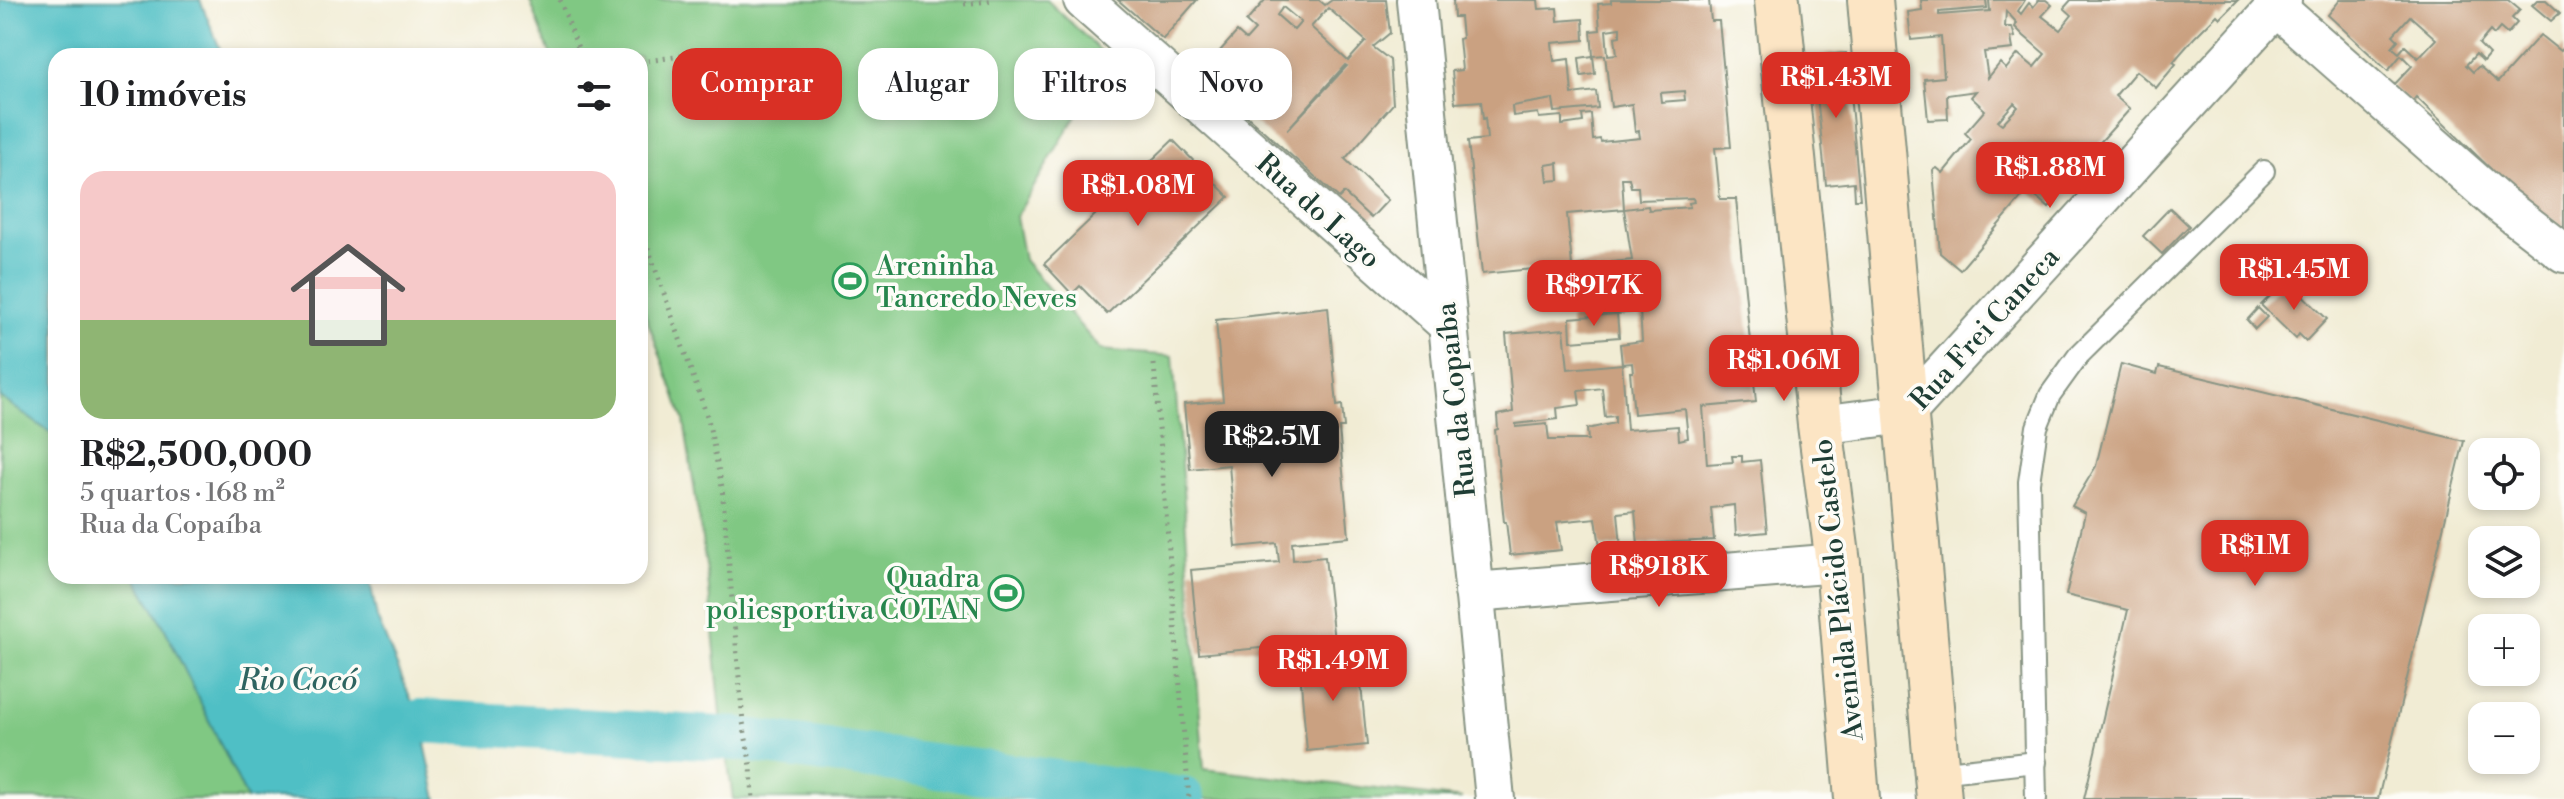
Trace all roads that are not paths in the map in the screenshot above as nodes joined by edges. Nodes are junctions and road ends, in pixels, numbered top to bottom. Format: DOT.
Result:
graph roads {
  1 [pos="1083,0"];
  2 [pos="1416,0"];
  3 [pos="1777,0"];
  4 [pos="1870,0"];
  5 [pos="2279,3"];
  6 [pos="2264,171"];
  7 [pos="2564,253"];
  8 [pos="1447,324"];
  9 [pos="1905,414"];
  10 [pos="1820,425"];
  11 [pos="1838,563"];
  12 [pos="1474,592"];
  13 [pos="2036,762"];
  14 [pos="1938,786"];
  15 [pos="1495,799"];
  16 [pos="1857,799"];
  17 [pos="2036,799"];
  1 -- 8 [label="street, Rua do Lago"];
  2 -- 8 [label="street, Rua da Copaíba"];
  3 -- 10 [label="street, Avenida Plácido Castelo"];
  4 -- 9 [label="street"];
  5 -- 7 [label="street"];
  5 -- 9 [label="street, Rua Frei Caneca"];
  6 -- 13 [label="lane"];
  8 -- 12 [label="street, Rua da Copaíba"];
  9 -- 10 [label="street, Rua Frei Caneca"];
  9 -- 14 [label="street"];
  10 -- 11 [label="street, Avenida Plácido Castelo"];
  11 -- 12 [label="street"];
  11 -- 16 [label="street, Avenida Plácido Castelo"];
  12 -- 15 [label="street, Rua da Copaíba"];
  13 -- 14 [label="lane"];
  13 -- 17 [label="lane"];
}
